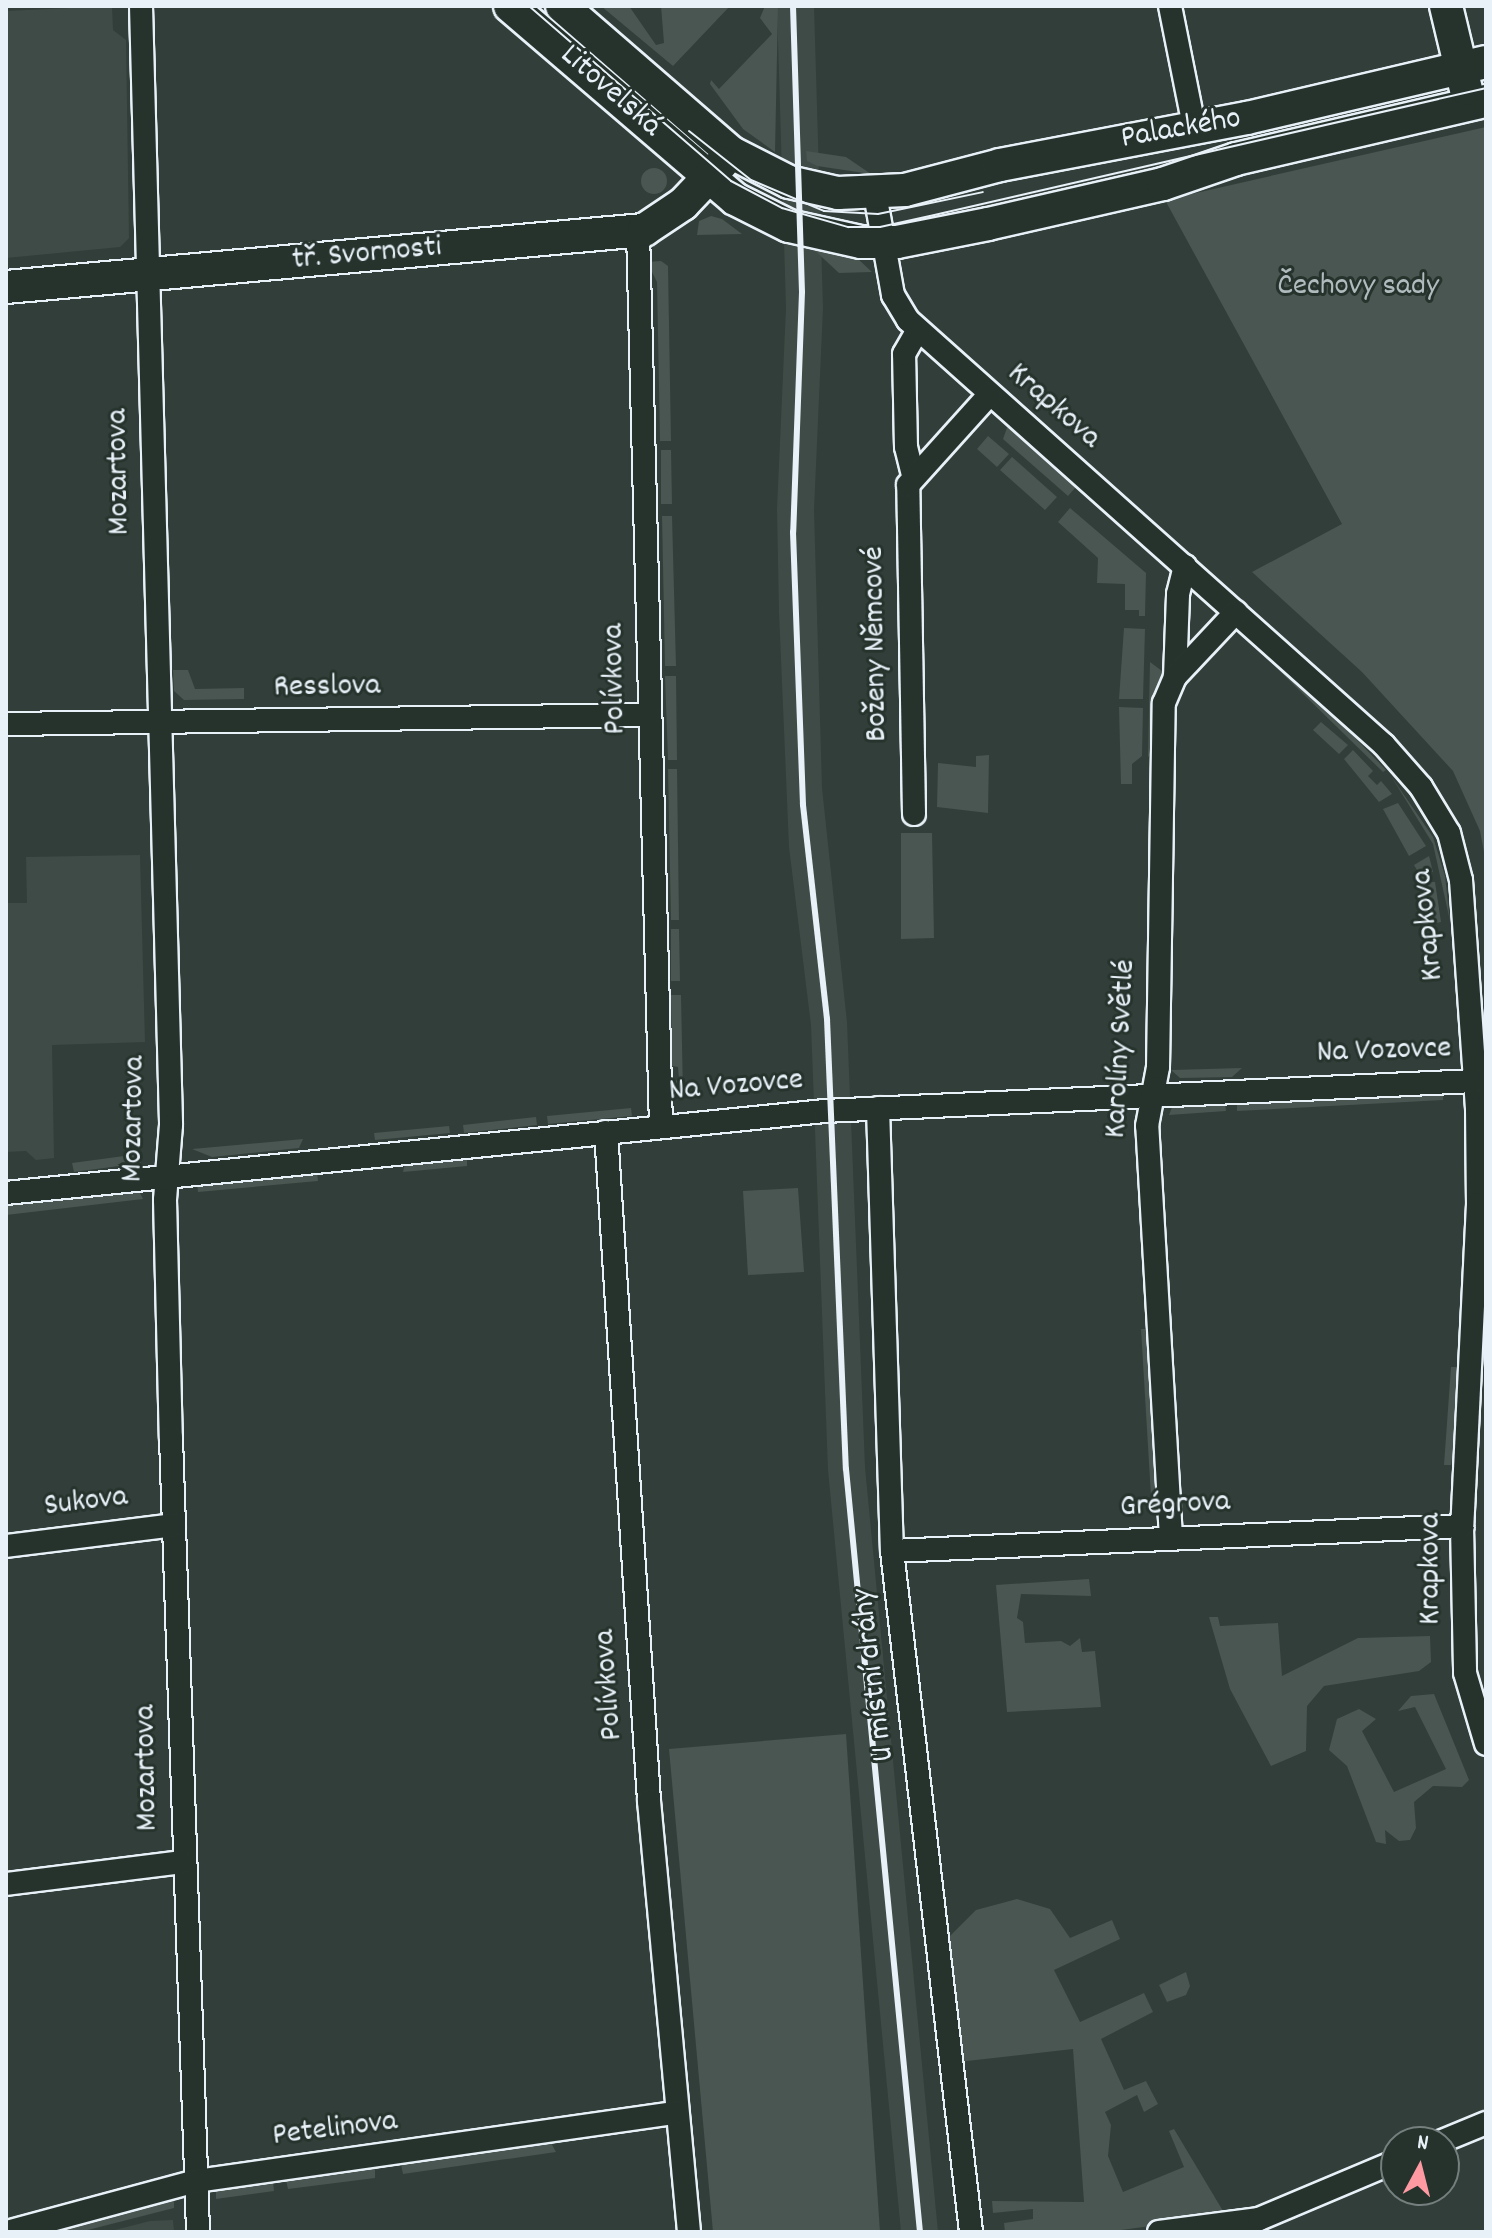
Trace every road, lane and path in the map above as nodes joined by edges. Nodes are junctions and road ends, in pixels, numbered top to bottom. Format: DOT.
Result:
graph roads {
  1 [pos="141,6"];
  2 [pos="510,6"];
  3 [pos="562,6"];
  4 [pos="1170,6"];
  5 [pos="1446,6"];
  6 [pos="1473,65"];
  7 [pos="1478,103"];
  8 [pos="1194,126"];
  9 [pos="732,153"];
  10 [pos="709,179"];
  11 [pos="875,194"];
  12 [pos="638,231"];
  13 [pos="882,243"];
  14 [pos="146,275"];
  15 [pos="6,287"];
  16 [pos="918,330"];
  17 [pos="990,394"];
  18 [pos="913,475"];
  19 [pos="1185,566"];
  20 [pos="1236,612"];
  21 [pos="1175,677"];
  22 [pos="649,715"];
  23 [pos="158,723"];
  24 [pos="6,724"];
  25 [pos="914,814"];
  26 [pos="1474,1081"];
  27 [pos="1153,1095"];
  28 [pos="878,1108"];
  29 [pos="661,1126"];
  30 [pos="599,1133"];
  31 [pos="168,1173"];
  32 [pos="6,1193"];
  33 [pos="174,1525"];
  34 [pos="1462,1526"];
  35 [pos="1171,1538"];
  36 [pos="6,1546"];
  37 [pos="892,1551"];
  38 [pos="1486,1744"];
  39 [pos="182,1862"];
  40 [pos="6,1884"];
  41 [pos="676,2113"];
  42 [pos="1486,2123"];
  43 [pos="1460,2134"];
  44 [pos="1380,2168"];
  45 [pos="196,2181"];
  46 [pos="1255,2224"];
  47 [pos="7,2232"];
  48 [pos="198,2232"];
  49 [pos="689,2232"];
  50 [pos="971,2232"];
  51 [pos="1159,2232"];
  1 -- 14 [label="street, Mozartova"];
  2 -- 10 [label="main road, Litovelská"];
  3 -- 9 [label="main road, Litovelská"];
  4 -- 8 [label="street"];
  5 -- 6 [label="main road"];
  6 -- 7 [label="main road"];
  6 -- 8 [label="main road, Palackého"];
  7 -- 13 [label="main road, Palackého"];
  8 -- 11 [label="main road, Palackého"];
  9 -- 10 [label="main road"];
  9 -- 11 [label="main road, Litovelská"];
  10 -- 12 [label="main road, tř. Svornosti"];
  10 -- 13 [label="main road, Litovelská"];
  11 -- 13 [label="street, Krapkova"];
  12 -- 14 [label="main road, tř. Svornosti"];
  12 -- 22 [label="street, Polívkova"];
  13 -- 16 [label="street, Krapkova"];
  14 -- 15 [label="main road, tř. Svornosti"];
  14 -- 23 [label="street, Mozartova"];
  16 -- 17 [label="street, Krapkova"];
  16 -- 18 [label="street, Boženy Němcové"];
  17 -- 18 [label="street"];
  17 -- 19 [label="street, Krapkova"];
  18 -- 25 [label="street, Boženy Němcové"];
  19 -- 20 [label="street, Krapkova"];
  19 -- 21 [label="street, Karolíny Světlé"];
  20 -- 21 [label="street"];
  20 -- 26 [label="street, Krapkova"];
  21 -- 27 [label="street, Karolíny Světlé"];
  22 -- 23 [label="street, Resslova"];
  22 -- 29 [label="street, Polívkova"];
  23 -- 24 [label="street, Resslova"];
  23 -- 31 [label="street, Mozartova"];
  26 -- 27 [label="street, Na Vozovce"];
  26 -- 34 [label="street, Krapkova"];
  27 -- 28 [label="street, Na Vozovce"];
  27 -- 35 [label="street, Karolíny Světlé"];
  28 -- 29 [label="street, Na Vozovce"];
  28 -- 37 [label="street, U místní dráhy"];
  29 -- 30 [label="street, Na Vozovce"];
  30 -- 31 [label="street, Na Vozovce"];
  30 -- 41 [label="street, Polívkova"];
  31 -- 32 [label="street, Na Vozovce"];
  31 -- 33 [label="street, Mozartova"];
  33 -- 36 [label="street, Sukova"];
  33 -- 39 [label="street, Mozartova"];
  34 -- 35 [label="street, Grégrova"];
  34 -- 38 [label="street, Krapkova"];
  35 -- 37 [label="street, Grégrova"];
  37 -- 50 [label="street, U místní dráhy"];
  39 -- 40 [label="street"];
  39 -- 45 [label="street, Mozartova"];
  41 -- 45 [label="street, Petelinova"];
  41 -- 49 [label="street, Polívkova"];
  42 -- 43 [label="street"];
  44 -- 46 [label="street"];
  45 -- 47 [label="street, Petelinova"];
  45 -- 48 [label="street, Mozartova"];
  46 -- 51 [label="street"];
}
